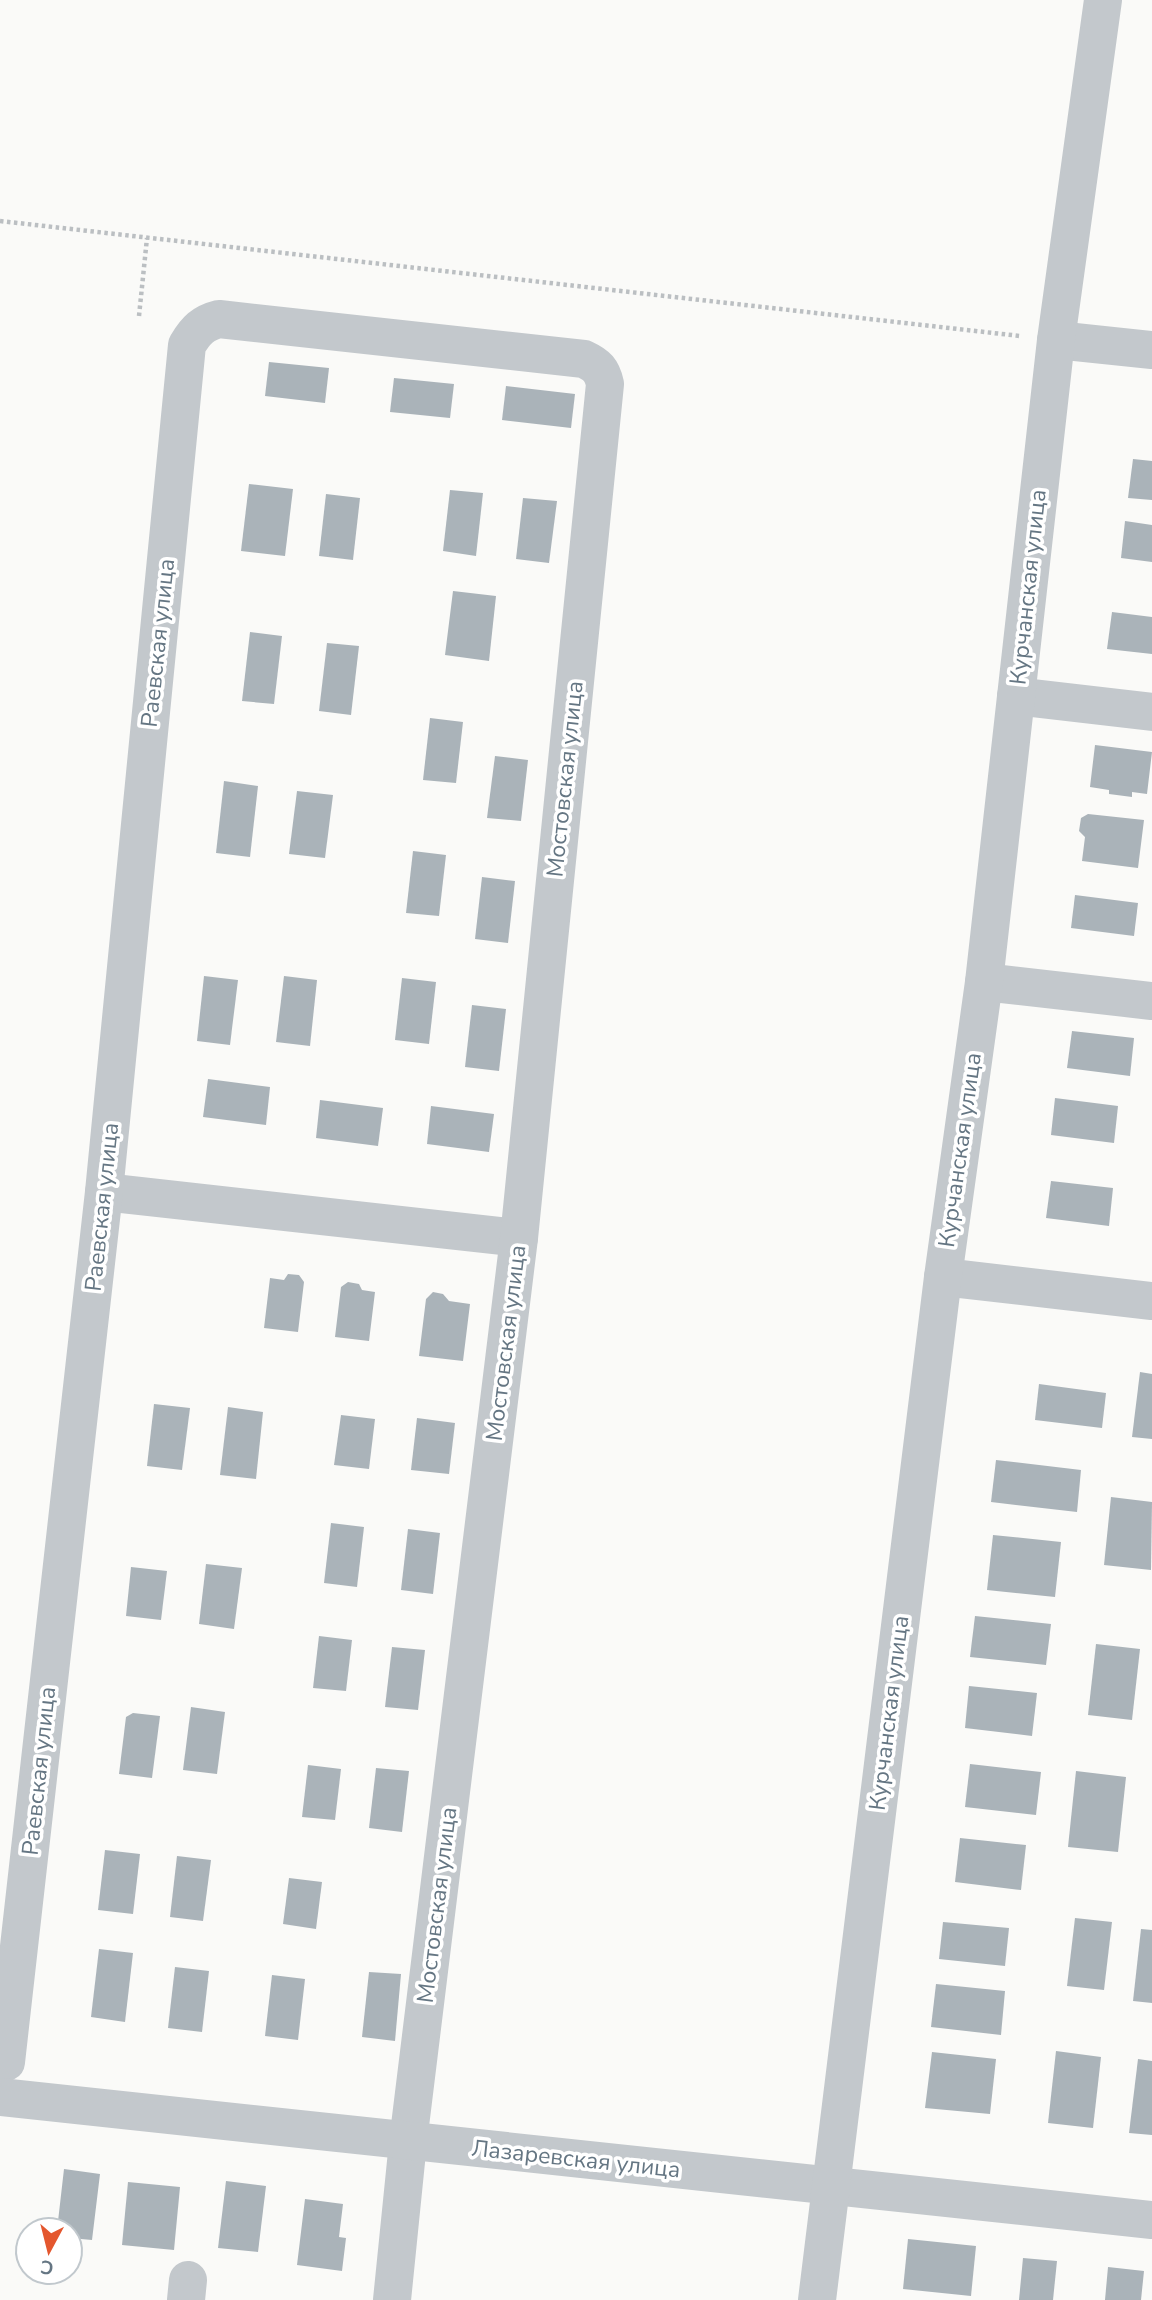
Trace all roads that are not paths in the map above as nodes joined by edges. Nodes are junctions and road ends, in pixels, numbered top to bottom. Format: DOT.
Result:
graph roads {
  1 [pos="1103,0"];
  2 [pos="1056,340"];
  3 [pos="187,345"];
  4 [pos="1152,350"];
  5 [pos="1016,696"];
  6 [pos="1152,712"];
  7 [pos="984,982"];
  8 [pos="1152,1000"];
  9 [pos="104,1192"];
  10 [pos="519,1238"];
  11 [pos="943,1277"];
  12 [pos="1152,1301"];
  13 [pos="0,2065"];
  14 [pos="0,2097"];
  15 [pos="408,2142"];
  16 [pos="831,2186"];
  17 [pos="1152,2220"];
  18 [pos="392,2300"];
  19 [pos="817,2300"];
  1 -- 2 [label="street, Курчанская улица"];
  2 -- 4 [label="street"];
  2 -- 5 [label="street, Курчанская улица"];
  3 -- 9 [label="street, Раевская улица"];
  3 -- 10 [label="street, Мостовская улица"];
  5 -- 6 [label="street"];
  5 -- 7 [label="street, Курчанская улица"];
  7 -- 8 [label="street"];
  7 -- 11 [label="street, Курчанская улица"];
  9 -- 10 [label="street"];
  9 -- 13 [label="street, Раевская улица"];
  10 -- 15 [label="street, Мостовская улица"];
  11 -- 12 [label="street"];
  11 -- 16 [label="street, Курчанская улица"];
  14 -- 15 [label="street, Лазаревская улица"];
  15 -- 16 [label="street, Лазаревская улица"];
  15 -- 18 [label="street, Мостовская улица"];
  16 -- 17 [label="street, Лазаревская улица"];
  16 -- 19 [label="street, Курчанская улица"];
}
